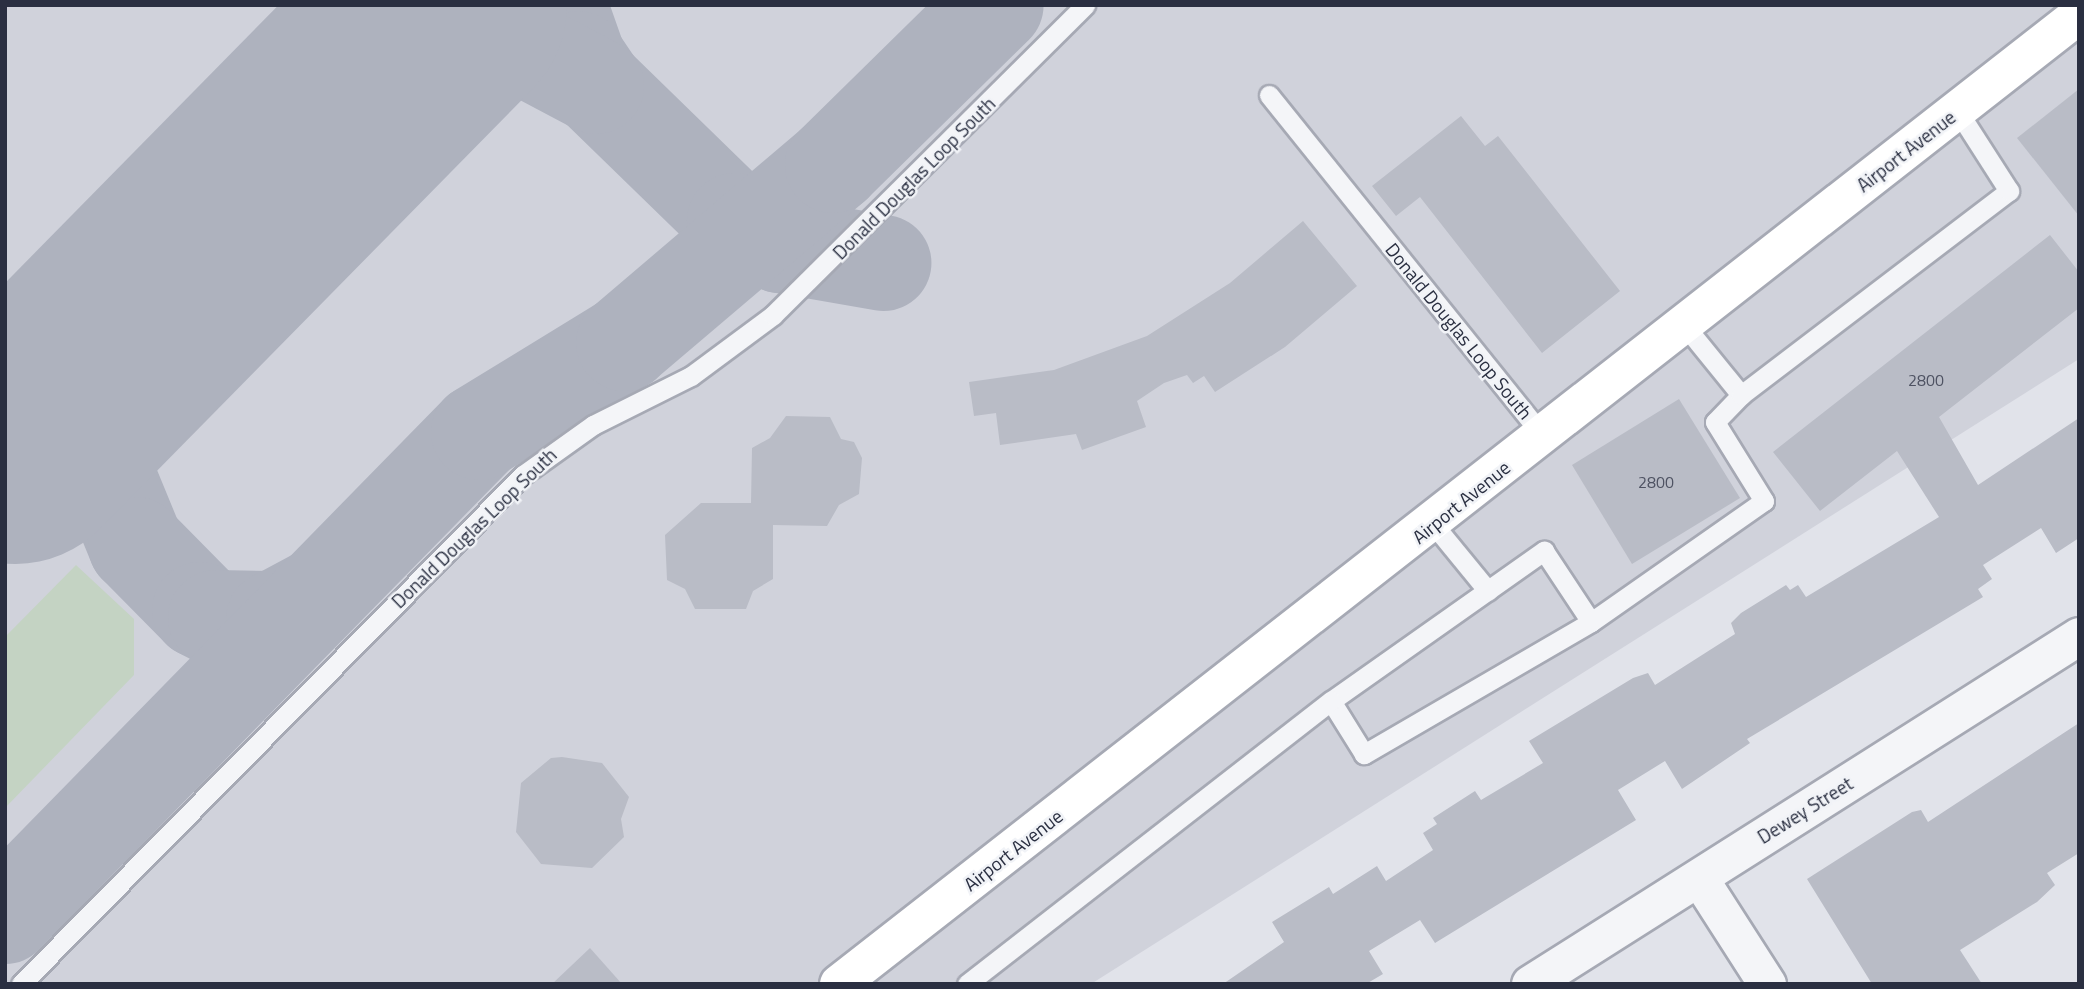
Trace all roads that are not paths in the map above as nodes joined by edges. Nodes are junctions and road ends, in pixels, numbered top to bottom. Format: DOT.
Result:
graph roads {
  1 [pos="1085,5"];
  2 [pos="2079,15"];
  3 [pos="1269,95"];
  4 [pos="1957,110"];
  5 [pos="1685,326"];
  6 [pos="1741,395"];
  7 [pos="1544,436"];
  8 [pos="1434,525"];
  9 [pos="1488,591"];
  10 [pos="1591,622"];
  11 [pos="2079,636"];
  12 [pos="1331,701"];
  13 [pos="1699,878"];
  14 [pos="21,984"];
  15 [pos="839,984"];
  16 [pos="967,984"];
  17 [pos="1530,984"];
  18 [pos="1767,984"];
  1 -- 14 [label="lane, Donald Douglas Loop South"];
  2 -- 4 [label="street, Airport Avenue"];
  3 -- 7 [label="lane, Donald Douglas Loop South"];
  4 -- 5 [label="street, Airport Avenue"];
  4 -- 6 [label="lane"];
  5 -- 6 [label="lane"];
  5 -- 7 [label="street, Airport Avenue"];
  6 -- 10 [label="lane"];
  7 -- 8 [label="street, Airport Avenue"];
  8 -- 9 [label="lane"];
  8 -- 15 [label="street, Airport Avenue"];
  9 -- 10 [label="lane"];
  9 -- 12 [label="lane"];
  10 -- 12 [label="lane"];
  11 -- 13 [label="street, Dewey Street"];
  12 -- 16 [label="lane"];
  13 -- 17 [label="street, Dewey Street"];
  13 -- 18 [label="street"];
}
